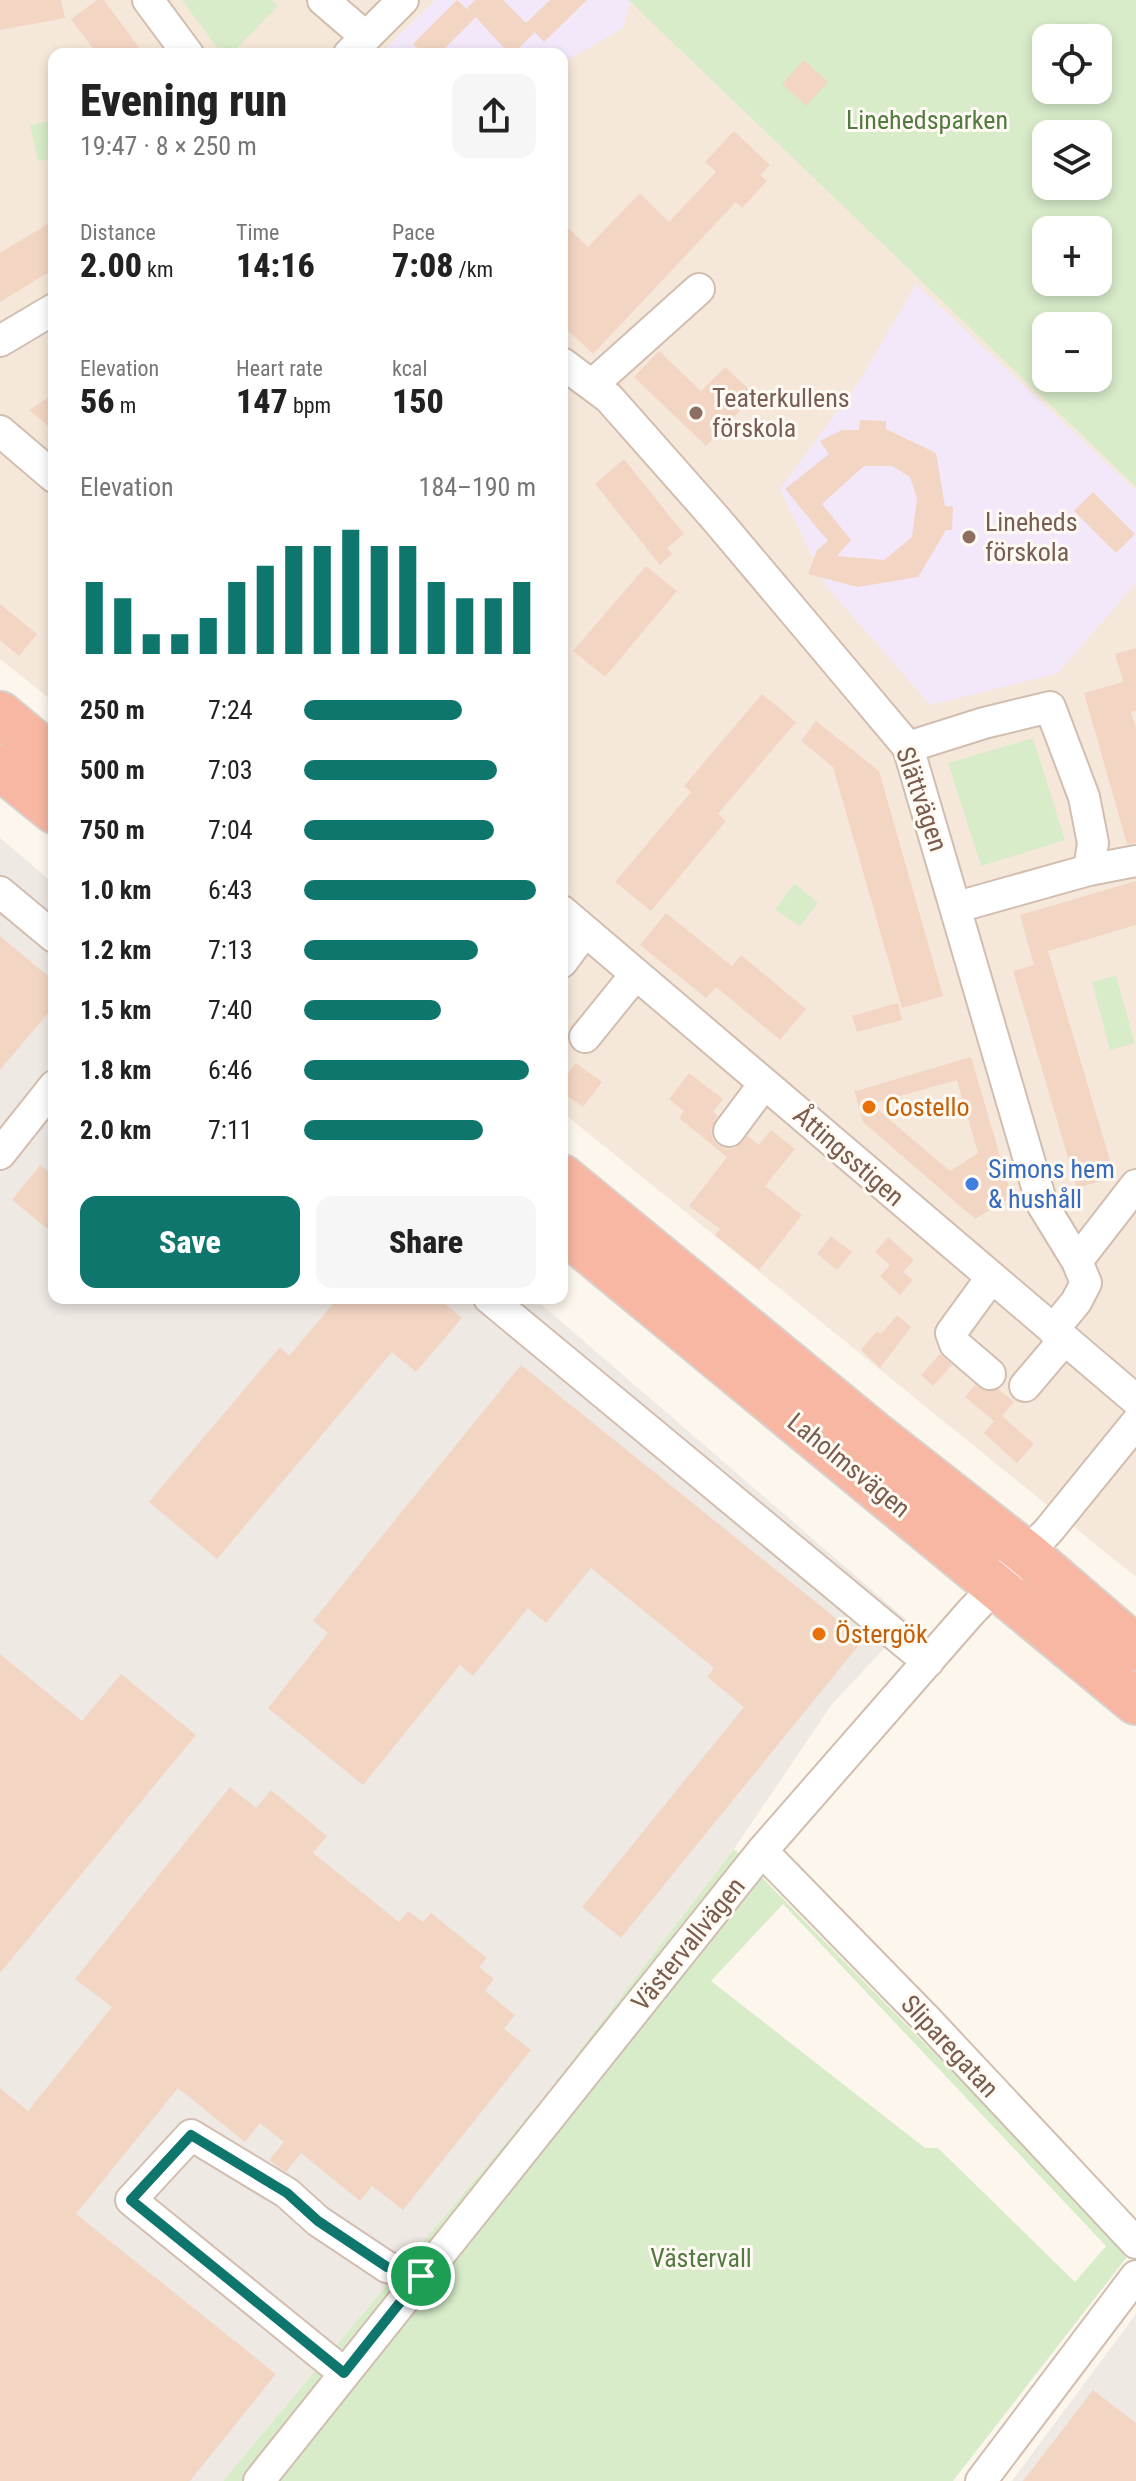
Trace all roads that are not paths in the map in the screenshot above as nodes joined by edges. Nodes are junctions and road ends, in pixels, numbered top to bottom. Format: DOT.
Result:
graph roads {
  1 [pos="148,0"];
  2 [pos="323,0"];
  3 [pos="403,0"];
  4 [pos="357,46"];
  5 [pos="184,48"];
  6 [pos="699,289"];
  7 [pos="48,313"];
  8 [pos="0,341"];
  9 [pos="568,367"];
  10 [pos="592,385"];
  11 [pos="6,449"];
  12 [pos="48,474"];
  13 [pos="0,714"];
  14 [pos="908,747"];
  15 [pos="48,754"];
  16 [pos="0,767"];
  17 [pos="48,806"];
  18 [pos="1136,861"];
  19 [pos="1089,870"];
  20 [pos="0,892"];
  21 [pos="957,907"];
  22 [pos="573,921"];
  23 [pos="48,932"];
  24 [pos="636,974"];
  25 [pos="585,1037"];
  26 [pos="764,1084"];
  27 [pos="48,1094"];
  28 [pos="729,1131"];
  29 [pos="0,1154"];
  30 [pos="568,1182"];
  31 [pos="1136,1185"];
  32 [pos="568,1234"];
  33 [pos="1077,1261"];
  34 [pos="991,1278"];
  35 [pos="496,1304"];
  36 [pos="1058,1335"];
  37 [pos="990,1374"];
  38 [pos="1025,1386"];
  39 [pos="1136,1400"];
  40 [pos="1136,1423"];
  41 [pos="1027,1554"];
  42 [pos="996,1586"];
  43 [pos="1136,1648"];
  44 [pos="928,1662"];
  45 [pos="1136,1702"];
  46 [pos="762,1851"];
  47 [pos="1136,2243"];
  48 [pos="421,2276"];
  49 [pos="1136,2276"];
  50 [pos="344,2373"];
  51 [pos="259,2481"];
  52 [pos="981,2481"];
  1 -- 5 [label="street"];
  2 -- 4 [label="street"];
  3 -- 4 [label="street"];
  6 -- 10 [label="street"];
  7 -- 8 [label="street"];
  9 -- 10 [label="street, Slättvägen"];
  10 -- 14 [label="street, Slättvägen"];
  11 -- 12 [label="street"];
  13 -- 15 [label="highway"];
  14 -- 19 [label="street"];
  14 -- 21 [label="street, Slättvägen"];
  16 -- 17 [label="highway"];
  18 -- 19 [label="street"];
  19 -- 21 [label="street"];
  20 -- 23 [label="street"];
  21 -- 33 [label="street, Slättvägen"];
  22 -- 24 [label="street, Åttingsstigen"];
  24 -- 25 [label="street"];
  24 -- 26 [label="street, Åttingsstigen"];
  26 -- 28 [label="street"];
  26 -- 34 [label="street, Åttingsstigen"];
  27 -- 29 [label="street"];
  30 -- 41 [label="highway, Laholmsvägen"];
  31 -- 33 [label="street"];
  32 -- 42 [label="highway, Laholmsvägen"];
  33 -- 36 [label="street, Slättvägen"];
  34 -- 36 [label="street, Åttingsstigen"];
  34 -- 37 [label="street"];
  35 -- 44 [label="street"];
  36 -- 38 [label="street"];
  36 -- 39 [label="street, Åttingsstigen"];
  40 -- 41 [label="street, Västervallvägen"];
  41 -- 42 [label="street, Västervallvägen"];
  41 -- 43 [label="highway, Laholmsvägen"];
  42 -- 44 [label="street, Västervallvägen"];
  42 -- 45 [label="highway, Laholmsvägen"];
  44 -- 46 [label="street, Västervallvägen"];
  46 -- 47 [label="street, Sliparegatan"];
  46 -- 48 [label="street, Västervallvägen"];
  48 -- 50 [label="street, Västervallvägen"];
  48 -- 50 [label="street"];
  49 -- 52 [label="street"];
  50 -- 51 [label="street, Västervallvägen"];
}
